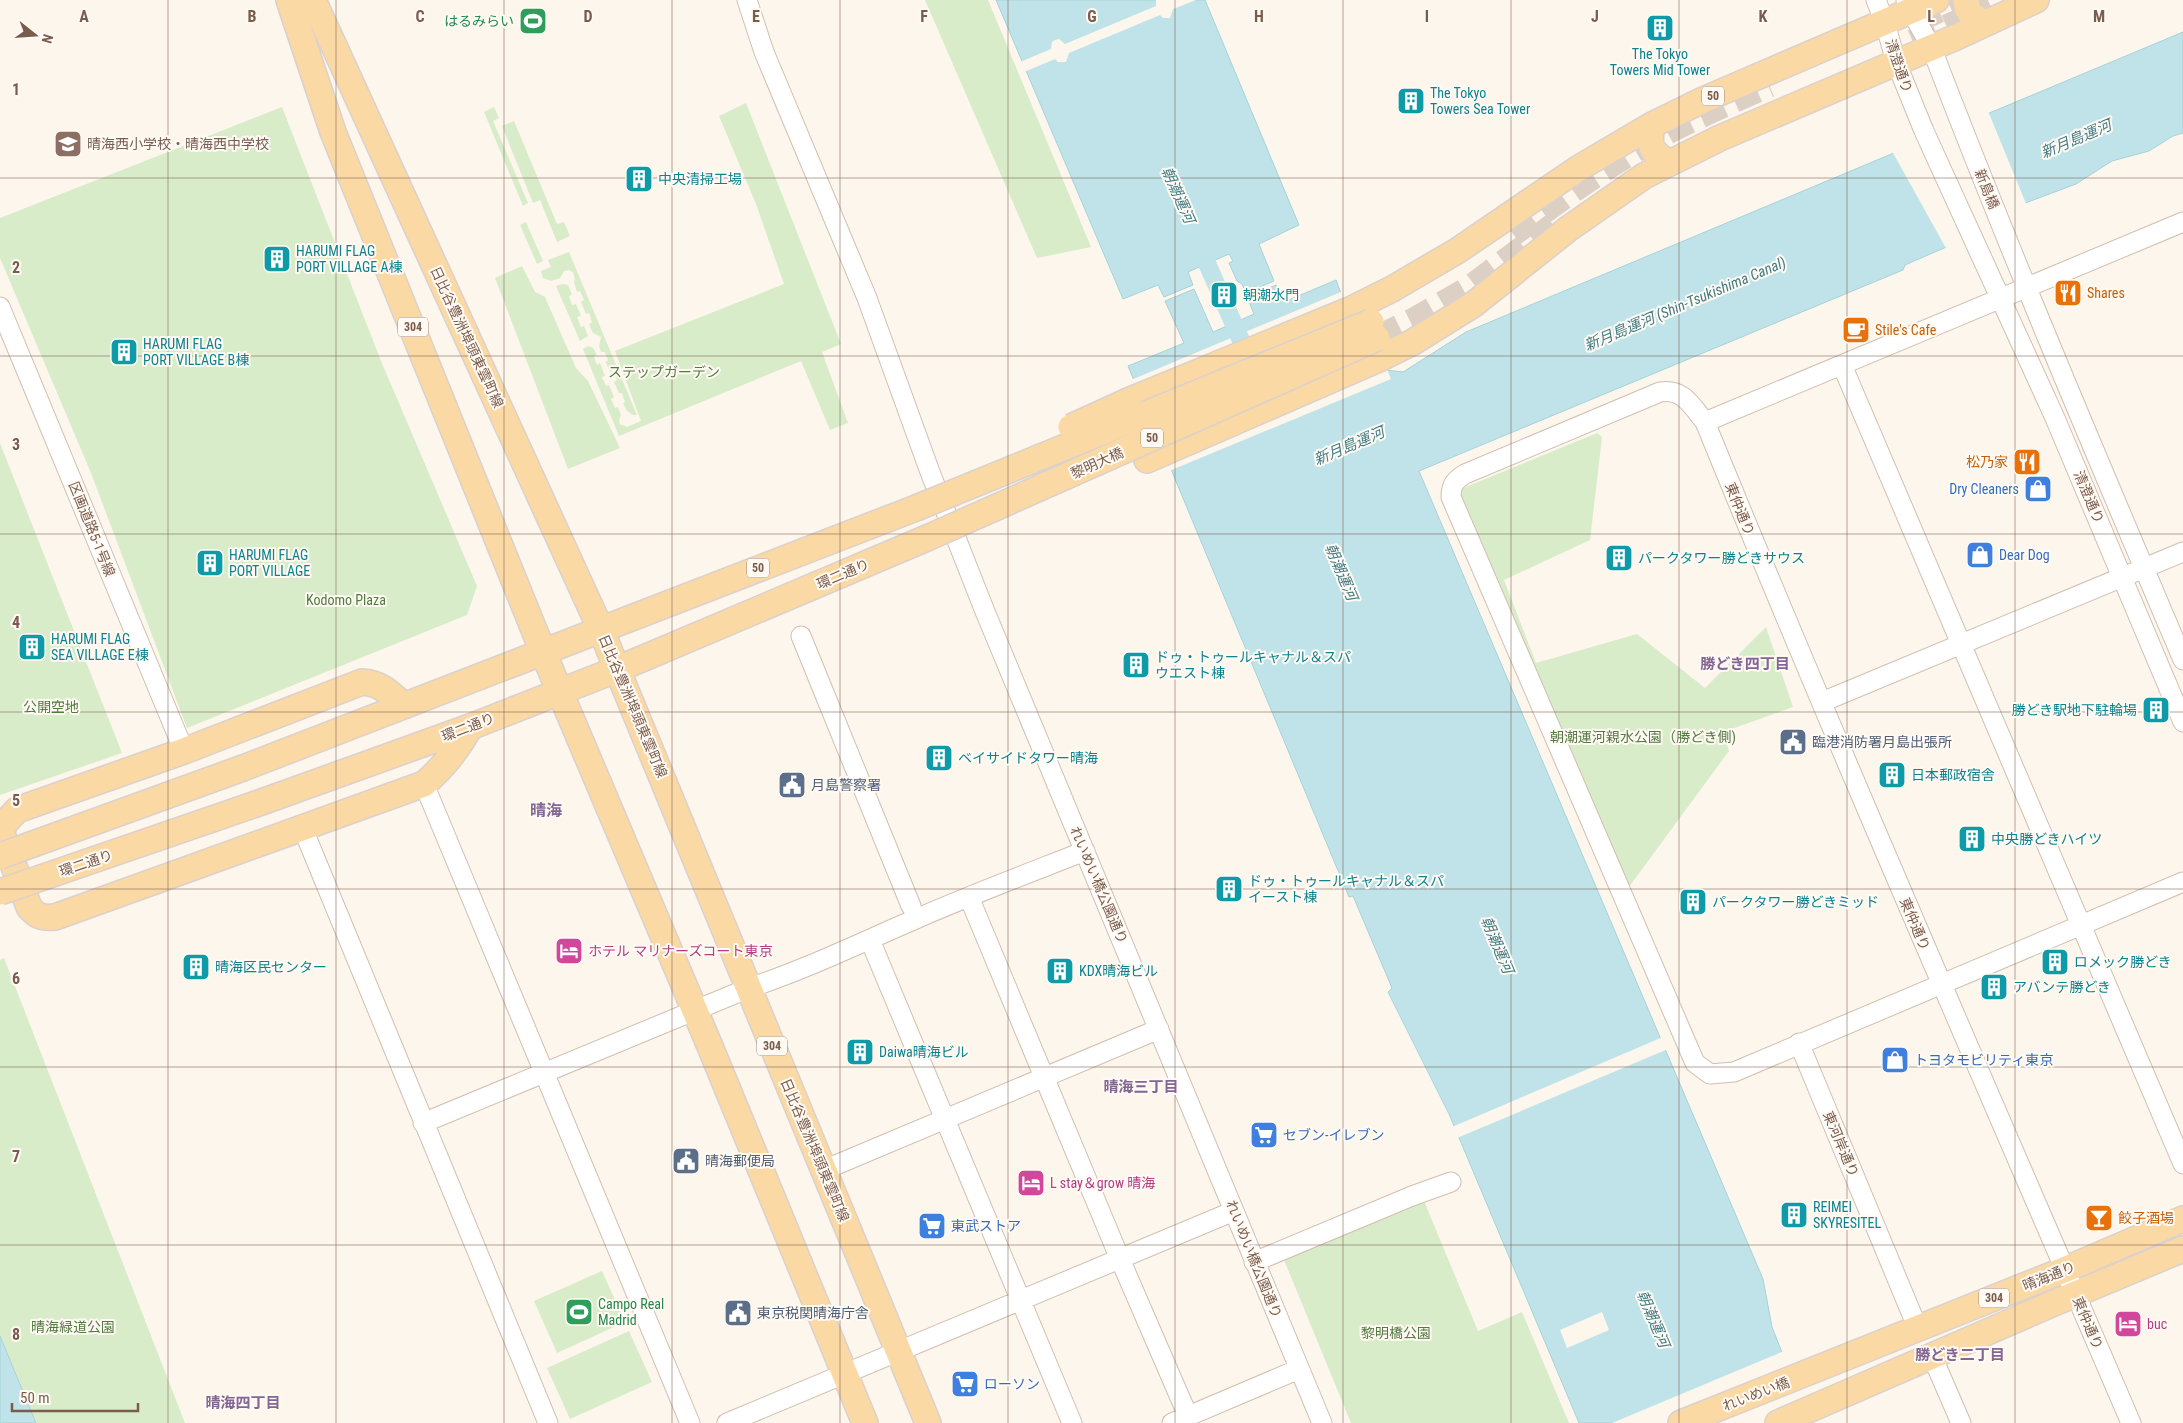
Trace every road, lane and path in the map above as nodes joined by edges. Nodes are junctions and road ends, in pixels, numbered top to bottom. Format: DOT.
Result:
graph roads {
  1 [pos="289,0"];
  2 [pos="313,0"];
  3 [pos="747,0"];
  4 [pos="1876,0"];
  5 [pos="1936,0"];
  6 [pos="1966,0"];
  7 [pos="2036,0"];
  8 [pos="1909,6"];
  9 [pos="1885,23"];
  10 [pos="1984,24"];
  11 [pos="1932,47"];
  12 [pos="1896,62"];
  13 [pos="366,117"];
  14 [pos="1652,125"];
  15 [pos="1670,163"];
  16 [pos="367,213"];
  17 [pos="2183,222"];
  18 [pos="2018,263"];
  19 [pos="2027,286"];
  20 [pos="2000,298"];
  21 [pos="0,307"];
  22 [pos="1842,365"];
  23 [pos="1705,422"];
  24 [pos="916,508"];
  25 [pos="927,538"];
  26 [pos="2183,552"];
  27 [pos="2144,568"];
  28 [pos="2122,577"];
  29 [pos="601,630"];
  30 [pos="801,636"];
  31 [pos="1961,644"];
  32 [pos="543,652"];
  33 [pos="2183,660"];
  34 [pos="618,669"];
  35 [pos="560,691"];
  36 [pos="1822,702"];
  37 [pos="404,706"];
  38 [pos="2183,722"];
  39 [pos="470,727"];
  40 [pos="184,751"];
  41 [pos="424,784"];
  42 [pos="303,829"];
  43 [pos="1085,850"];
  44 [pos="0,856"];
  45 [pos="2183,882"];
  46 [pos="0,892"];
  47 [pos="968,897"];
  48 [pos="911,906"];
  49 [pos="2081,925"];
  50 [pos="870,940"];
  51 [pos="1940,984"];
  52 [pos="749,988"];
  53 [pos="694,1011"];
  54 [pos="1159,1029"];
  55 [pos="1799,1043"];
  56 [pos="544,1073"];
  57 [pos="1044,1078"];
  58 [pos="945,1119"];
  59 [pos="423,1123"];
  60 [pos="2183,1164"];
  61 [pos="824,1170"];
  62 [pos="1451,1182"];
  63 [pos="1234,1212"];
  64 [pos="2183,1218"];
  65 [pos="2183,1249"];
  66 [pos="1120,1259"];
  67 [pos="1254,1262"];
  68 [pos="2064,1270"];
  69 [pos="2076,1294"];
  70 [pos="1020,1300"];
  71 [pos="1918,1329"];
  72 [pos="898,1351"];
  73 [pos="1932,1356"];
  74 [pos="1299,1369"];
  75 [pos="845,1374"];
  76 [pos="1803,1376"];
  77 [pos="1180,1419"];
  78 [pos="548,1423"];
  79 [pos="690,1423"];
  80 [pos="727,1423"];
  81 [pos="864,1423"];
  82 [pos="928,1423"];
  83 [pos="1072,1423"];
  84 [pos="1322,1423"];
  85 [pos="1682,1423"];
  86 [pos="1778,1423"];
  87 [pos="1961,1423"];
  88 [pos="2131,1423"];
  1 -- 16 [label="main road, 304"];
  2 -- 13 [label="main road, 日比谷豊洲埠頭東雲町線 / 304"];
  3 -- 43 [label="street, れいめい橋公園通り"];
  4 -- 9 [label="street, 清澄通り"];
  5 -- 8 [label="main road, 50"];
  6 -- 10 [label="main road"];
  7 -- 10 [label="main road, 50"];
  8 -- 9 [label="main road, 50"];
  8 -- 11 [label="street"];
  9 -- 12 [label="street, 清澄通り"];
  9 -- 14 [label="main road, 50"];
  10 -- 11 [label="main road, 50"];
  11 -- 12 [label="main road, 50"];
  11 -- 18 [label="street, 新島橋"];
  12 -- 15 [label="main road, 50"];
  12 -- 20 [label="street, 清澄通り"];
  13 -- 16 [label="main road"];
  13 -- 29 [label="main road, 日比谷豊洲埠頭東雲町線 / 304"];
  14 -- 15 [label="main road"];
  14 -- 24 [label="main road, 50, bridge"];
  15 -- 25 [label="main road, 50, bridge"];
  16 -- 32 [label="main road, 304"];
  17 -- 19 [label="street"];
  18 -- 19 [label="street, 清澄通り"];
  19 -- 20 [label="street"];
  19 -- 27 [label="street, 清澄通り"];
  20 -- 22 [label="street"];
  20 -- 28 [label="street, 清澄通り"];
  21 -- 40 [label="street, 区画道路5-1号線"];
  22 -- 23 [label="street"];
  22 -- 31 [label="street"];
  23 -- 36 [label="street, 東仲通り"];
  23 -- 55 [label="street, 東仲通り"];
  24 -- 25 [label="main road, 黎明大橋 / 50, bridge"];
  24 -- 29 [label="main road, 50"];
  25 -- 34 [label="main road, 環二通り / 50"];
  26 -- 27 [label="street"];
  27 -- 28 [label="street"];
  27 -- 33 [label="street, 清澄通り"];
  28 -- 31 [label="street"];
  28 -- 38 [label="street, 清澄通り"];
  29 -- 32 [label="main road, 50"];
  29 -- 34 [label="main road, 日比谷豊洲埠頭東雲町線 / 304"];
  30 -- 48 [label="street"];
  31 -- 36 [label="street"];
  31 -- 49 [label="street"];
  32 -- 35 [label="main road, 304"];
  32 -- 37 [label="main road"];
  34 -- 35 [label="main road, 環二通り / 50"];
  34 -- 52 [label="main road, 日比谷豊洲埠頭東雲町線 / 304"];
  35 -- 39 [label="main road, 環二通り"];
  35 -- 53 [label="main road, 304"];
  36 -- 51 [label="street, 東仲通り"];
  37 -- 40 [label="main road"];
  37 -- 44 [label="main road, bridge"];
  39 -- 41 [label="main road"];
  39 -- 46 [label="main road, 環二通り, bridge"];
  40 -- 42 [label="main road"];
  41 -- 42 [label="main road"];
  41 -- 56 [label="street"];
  42 -- 59 [label="street"];
  43 -- 47 [label="street"];
  43 -- 54 [label="street, れいめい橋公園通り"];
  45 -- 49 [label="street, 東仲通り"];
  47 -- 50 [label="street"];
  47 -- 57 [label="street"];
  49 -- 51 [label="street, 東仲通り"];
  49 -- 60 [label="street"];
  50 -- 52 [label="street"];
  50 -- 58 [label="street"];
  51 -- 55 [label="street, 東仲通り"];
  51 -- 68 [label="street, 東仲通り"];
  52 -- 53 [label="street"];
  52 -- 61 [label="main road, 日比谷豊洲埠頭東雲町線 / 304"];
  53 -- 56 [label="street"];
  53 -- 75 [label="main road, 304"];
  54 -- 57 [label="street"];
  54 -- 63 [label="street, れいめい橋公園通り"];
  55 -- 71 [label="street, 東河岸通り"];
  56 -- 59 [label="street"];
  56 -- 79 [label="street"];
  57 -- 58 [label="street"];
  57 -- 66 [label="street"];
  58 -- 61 [label="street"];
  58 -- 70 [label="street"];
  59 -- 78 [label="street"];
  61 -- 72 [label="main road, 日比谷豊洲埠頭東雲町線 / 304"];
  62 -- 67 [label="street"];
  63 -- 66 [label="street"];
  63 -- 67 [label="street, れいめい橋公園通り"];
  64 -- 68 [label="main road, 晴海通り / 304"];
  65 -- 69 [label="main road, 晴海通り / 304"];
  66 -- 70 [label="street"];
  66 -- 77 [label="street"];
  67 -- 74 [label="street, れいめい橋公園通り"];
  68 -- 69 [label="street, 東仲通り"];
  68 -- 71 [label="main road, 晴海通り / 304"];
  69 -- 73 [label="main road, 晴海通り / 304"];
  69 -- 88 [label="street, 東仲通り"];
  70 -- 72 [label="street"];
  70 -- 83 [label="street"];
  71 -- 76 [label="main road, 晴海通り / 304"];
  72 -- 75 [label="street"];
  72 -- 82 [label="main road, 日比谷豊洲埠頭東雲町線 / 304"];
  73 -- 86 [label="main road, 晴海通り / 304"];
  73 -- 87 [label="street"];
  74 -- 77 [label="street"];
  74 -- 84 [label="street, れいめい橋公園通り"];
  75 -- 80 [label="street"];
  75 -- 81 [label="main road, 304"];
  76 -- 85 [label="main road, れいめい橋 / 304"];
}
